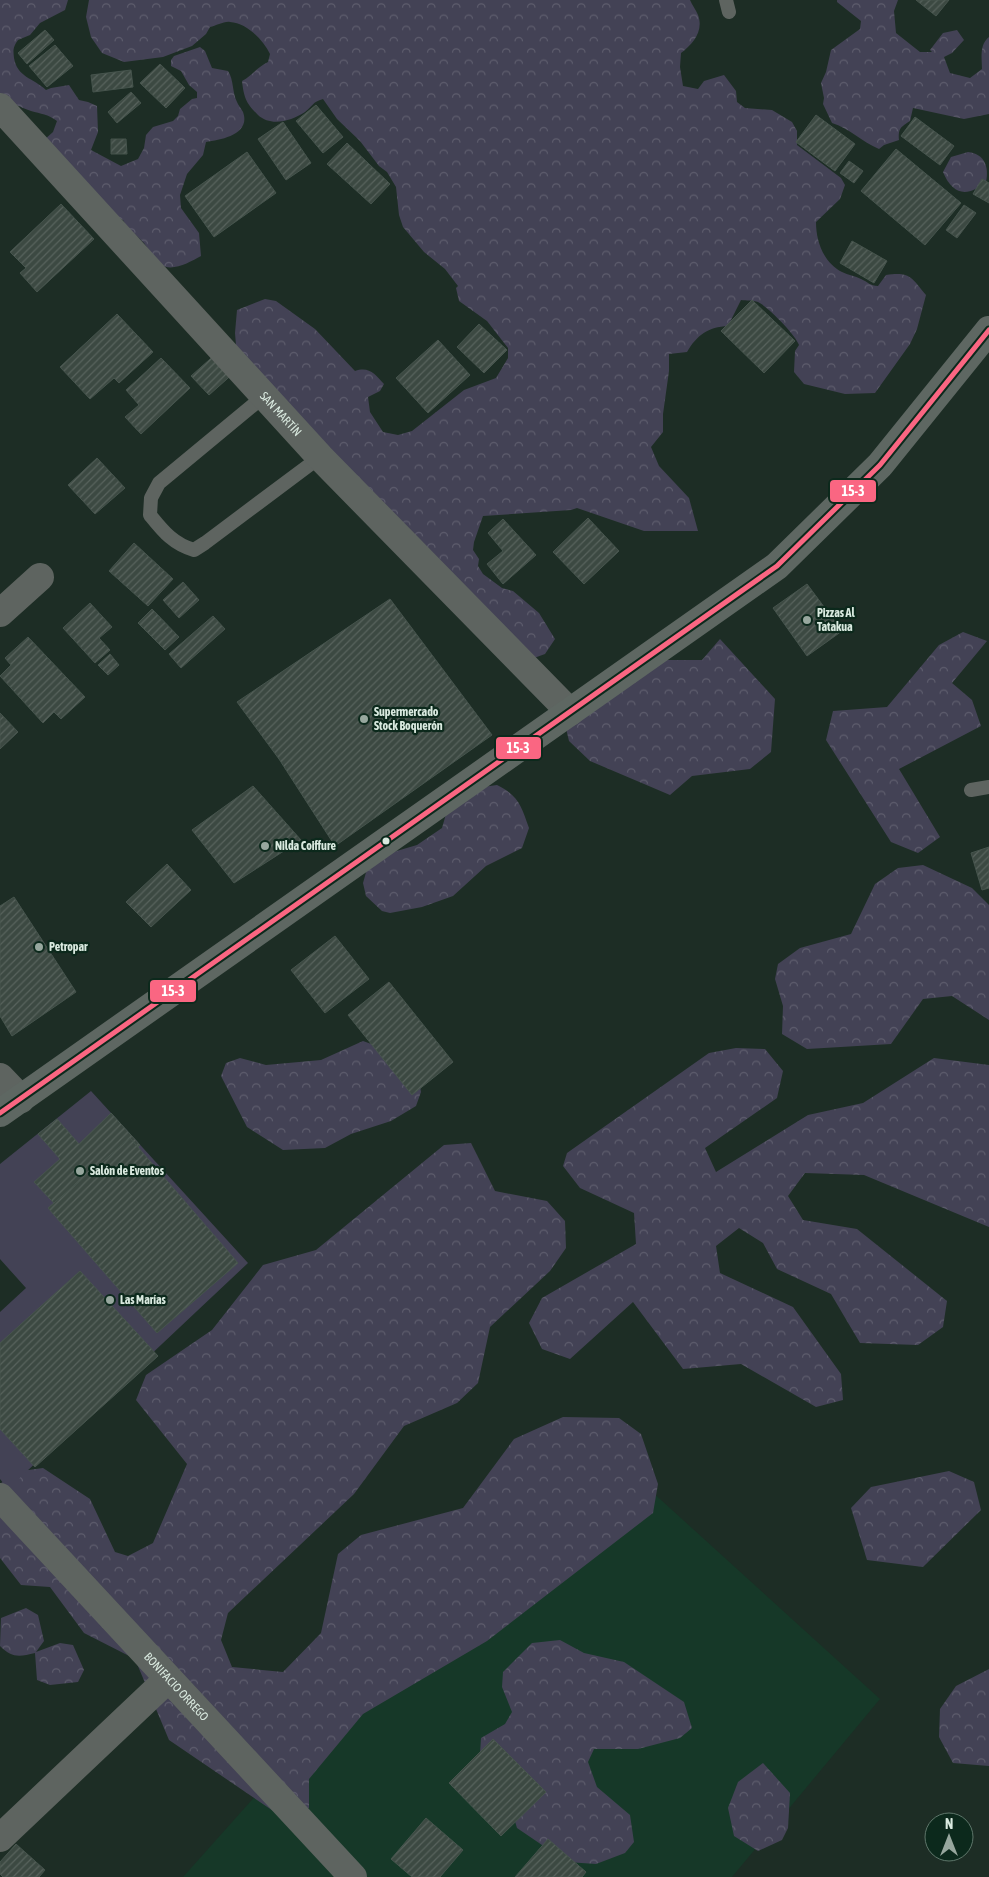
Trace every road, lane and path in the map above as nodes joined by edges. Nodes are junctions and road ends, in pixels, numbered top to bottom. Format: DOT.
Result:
graph roads {
  1 [pos="0,107"];
  2 [pos="989,330"];
  3 [pos="264,396"];
  4 [pos="320,457"];
  5 [pos="40,578"];
  6 [pos="0,612"];
  7 [pos="570,712"];
  8 [pos="989,786"];
  9 [pos="972,790"];
  10 [pos="0,1077"];
  11 [pos="10,1106"];
  12 [pos="0,1497"];
  13 [pos="168,1679"];
  14 [pos="0,1838"];
  15 [pos="352,1877"];
  1 -- 3 [label="street, SAN MARTÍN"];
  2 -- 7 [label="main road"];
  3 -- 4 [label="street, SAN MARTÍN"];
  3 -- 4 [label="lane"];
  4 -- 7 [label="street, SAN MARTÍN"];
  5 -- 6 [label="street"];
  7 -- 11 [label="main road"];
  8 -- 9 [label="lane"];
  10 -- 11 [label="street"];
  12 -- 13 [label="street, BONIFACIO ORREGO"];
  13 -- 14 [label="street"];
  13 -- 15 [label="street, BONIFACIO ORREGO"];
}
